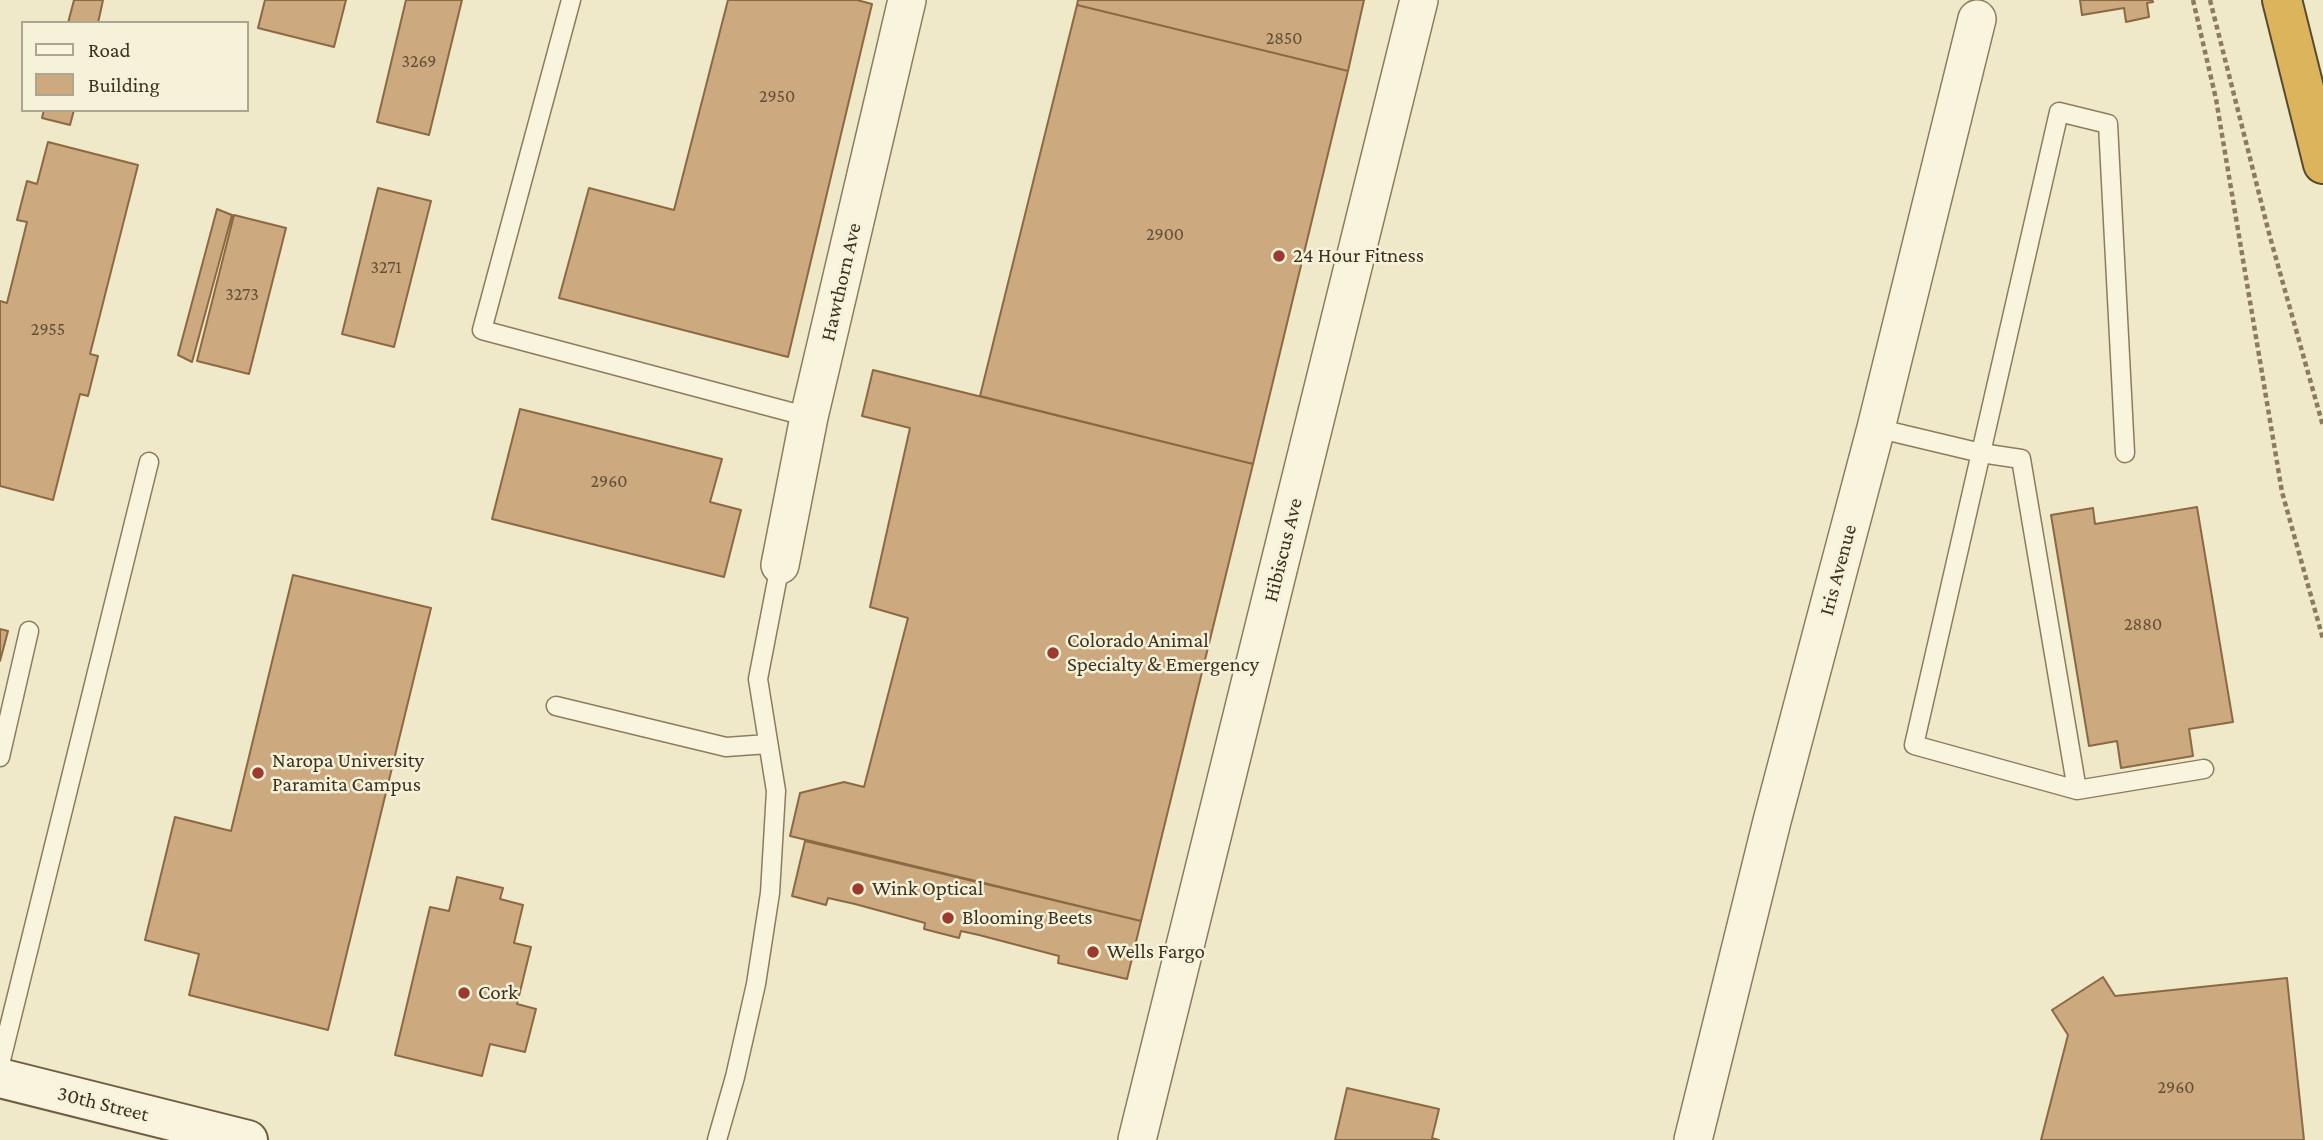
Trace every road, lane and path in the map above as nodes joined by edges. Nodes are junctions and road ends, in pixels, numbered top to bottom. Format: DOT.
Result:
graph roads {
  1 [pos="571,0"];
  2 [pos="907,0"];
  3 [pos="1419,0"];
  4 [pos="2193,0"];
  5 [pos="2210,0"];
  6 [pos="2282,0"];
  7 [pos="1980,9"];
  8 [pos="2323,164"];
  9 [pos="809,417"];
  10 [pos="2323,426"];
  11 [pos="1876,428"];
  12 [pos="1980,453"];
  13 [pos="2125,453"];
  14 [pos="149,462"];
  15 [pos="779,565"];
  16 [pos="29,631"];
  17 [pos="2323,639"];
  18 [pos="556,706"];
  19 [pos="768,744"];
  20 [pos="0,757"];
  21 [pos="2204,769"];
  22 [pos="2077,790"];
  23 [pos="0,1064"];
  24 [pos="0,1078"];
  25 [pos="248,1140"];
  26 [pos="717,1140"];
  27 [pos="1137,1140"];
  28 [pos="1693,1140"];
  1 -- 9 [label="lane"];
  2 -- 9 [label="street, Hawthorn Ave"];
  3 -- 27 [label="street, Hibiscus Ave"];
  4 -- 17 [label="path"];
  5 -- 10 [label="path"];
  6 -- 8 [label="highway"];
  7 -- 11 [label="street, Iris Avenue"];
  9 -- 15 [label="street, Hawthorn Ave"];
  11 -- 12 [label="lane"];
  11 -- 28 [label="street, Iris Avenue"];
  12 -- 13 [label="lane"];
  12 -- 22 [label="lane"];
  12 -- 22 [label="lane"];
  14 -- 23 [label="lane"];
  15 -- 19 [label="lane"];
  16 -- 20 [label="lane"];
  18 -- 19 [label="lane"];
  19 -- 26 [label="lane"];
  21 -- 22 [label="lane"];
  24 -- 25 [label="main road, 30th Street"];
}
